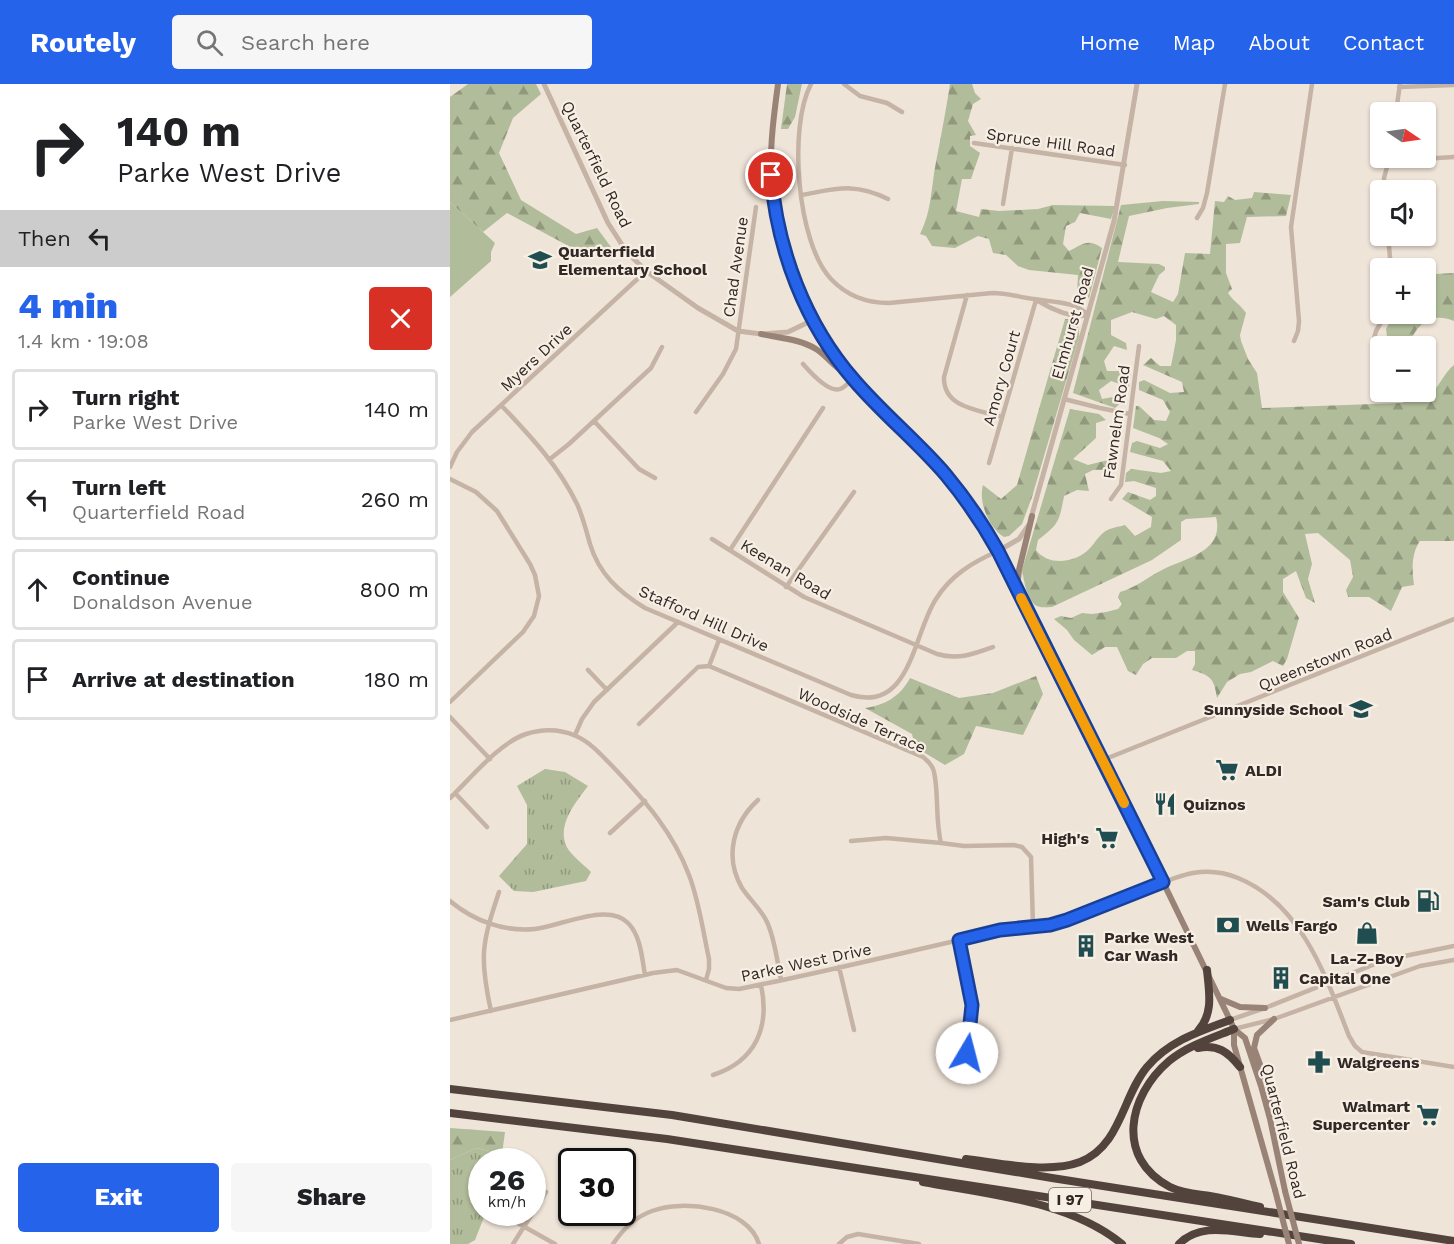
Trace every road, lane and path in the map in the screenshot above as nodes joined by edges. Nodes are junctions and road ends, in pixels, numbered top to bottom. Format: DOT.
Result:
graph roads {
  1 [pos="544,84"];
  2 [pos="778,84"];
  3 [pos="811,84"];
  4 [pos="844,84"];
  5 [pos="1137,84"];
  6 [pos="1225,84"];
  7 [pos="1312,84"];
  8 [pos="1454,85"];
  9 [pos="1400,86"];
  10 [pos="1398,102"];
  11 [pos="902,112"];
  12 [pos="974,143"];
  13 [pos="1011,148"];
  14 [pos="1454,157"];
  15 [pos="1436,158"];
  16 [pos="1125,165"];
  17 [pos="801,195"];
  18 [pos="888,199"];
  19 [pos="1003,204"];
  20 [pos="756,207"];
  21 [pos="1197,218"];
  22 [pos="646,271"];
  23 [pos="967,295"];
  24 [pos="1036,300"];
  25 [pos="1088,315"];
  26 [pos="813,320"];
  27 [pos="738,331"];
  28 [pos="761,334"];
  29 [pos="1294,341"];
  30 [pos="1139,346"];
  31 [pos="662,347"];
  32 [pos="803,364"];
  33 [pos="851,377"];
  34 [pos="1064,399"];
  35 [pos="502,406"];
  36 [pos="823,408"];
  37 [pos="696,412"];
  38 [pos="1130,414"];
  39 [pos="1002,417"];
  40 [pos="594,421"];
  41 [pos="550,459"];
  42 [pos="989,463"];
  43 [pos="450,467"];
  44 [pos="655,478"];
  45 [pos="450,479"];
  46 [pos="854,492"];
  47 [pos="1111,499"];
  48 [pos="1032,516"];
  49 [pos="712,538"];
  50 [pos="730,550"];
  51 [pos="998,551"];
  52 [pos="786,587"];
  53 [pos="1017,589"];
  54 [pos="1454,619"];
  55 [pos="678,622"];
  56 [pos="719,640"];
  57 [pos="915,645"];
  58 [pos="993,647"];
  59 [pos="709,666"];
  60 [pos="588,670"];
  61 [pos="607,690"];
  62 [pos="450,702"];
  63 [pos="450,717"];
  64 [pos="639,724"];
  65 [pos="575,735"];
  66 [pos="490,759"];
  67 [pos="1103,760"];
  68 [pos="455,793"];
  69 [pos="450,798"];
  70 [pos="758,800"];
  71 [pos="645,801"];
  72 [pos="487,827"];
  73 [pos="610,833"];
  74 [pos="851,841"];
  75 [pos="941,843"];
  76 [pos="1163,882"];
  77 [pos="499,892"];
  78 [pos="450,902"];
  79 [pos="489,924"];
  80 [pos="1033,927"];
  81 [pos="959,940"];
  82 [pos="1454,946"];
  83 [pos="1454,960"];
  84 [pos="839,967"];
  85 [pos="1207,970"];
  86 [pos="645,975"];
  87 [pos="706,980"];
  88 [pos="781,980"];
  89 [pos="1328,982"];
  90 [pos="761,985"];
  91 [pos="1334,997"];
  92 [pos="1221,999"];
  93 [pos="1265,1008"];
  94 [pos="491,1011"];
  95 [pos="1274,1019"];
  96 [pos="450,1020"];
  97 [pos="1230,1020"];
  98 [pos="1234,1029"];
  99 [pos="854,1030"];
  100 [pos="1197,1032"];
  101 [pos="1184,1050"];
  102 [pos="1240,1067"];
  103 [pos="1454,1067"];
  104 [pos="964,1072"];
  105 [pos="713,1075"];
  106 [pos="450,1089"];
  107 [pos="450,1113"];
  108 [pos="1270,1119"];
  109 [pos="881,1149"];
  110 [pos="806,1161"];
  111 [pos="1335,1223"];
  112 [pos="524,1226"];
  113 [pos="1332,1241"];
  114 [pos="1454,1241"];
  115 [pos="904,1242"];
  116 [pos="513,1244"];
  117 [pos="555,1244"];
  118 [pos="613,1244"];
  119 [pos="759,1244"];
  120 [pos="839,1244"];
  121 [pos="920,1244"];
  122 [pos="1122,1244"];
  123 [pos="1179,1244"];
  124 [pos="1289,1244"];
  125 [pos="1299,1244"];
  126 [pos="1350,1244"];
  1 -- 22 [label="street, Quarterfield Road"];
  2 -- 26 [label="main road"];
  3 -- 17 [label="street"];
  4 -- 11 [label="street"];
  5 -- 16 [label="street, Elmhurst Road"];
  6 -- 21 [label="street"];
  7 -- 29 [label="street"];
  8 -- 9 [label="street"];
  9 -- 10 [label="street"];
  12 -- 13 [label="street, Spruce Hill Road"];
  13 -- 16 [label="street, Spruce Hill Road"];
  13 -- 19 [label="street"];
  14 -- 15 [label="street"];
  16 -- 25 [label="street, Elmhurst Road"];
  17 -- 18 [label="street"];
  17 -- 23 [label="street"];
  20 -- 27 [label="street, Chad Avenue"];
  22 -- 27 [label="street, Quarterfield Road"];
  22 -- 35 [label="street, Myers Drive"];
  23 -- 24 [label="street"];
  23 -- 39 [label="street"];
  24 -- 25 [label="street"];
  24 -- 39 [label="street, Amory Court"];
  25 -- 34 [label="street, Elmhurst Road"];
  26 -- 28 [label="street, Quarterfield Road"];
  26 -- 33 [label="main road, Quarterfield Road"];
  27 -- 28 [label="street, Quarterfield Road"];
  27 -- 37 [label="street, Chad Avenue"];
  28 -- 33 [label="main road"];
  30 -- 38 [label="street, Fawnelm Road"];
  31 -- 40 [label="street"];
  32 -- 33 [label="street"];
  33 -- 51 [label="main road, Quarterfield Road"];
  34 -- 38 [label="street"];
  34 -- 48 [label="street, Elmhurst Road"];
  35 -- 41 [label="street, Stafford Hill Drive"];
  35 -- 43 [label="street, Myers Drive"];
  36 -- 50 [label="street"];
  38 -- 47 [label="street, Fawnelm Road"];
  39 -- 42 [label="street, Amory Court"];
  40 -- 41 [label="street"];
  40 -- 44 [label="street"];
  41 -- 55 [label="street, Stafford Hill Drive"];
  45 -- 62 [label="street"];
  46 -- 52 [label="street"];
  48 -- 51 [label="street, Elmhurst Road"];
  48 -- 53 [label="main road"];
  49 -- 50 [label="street, Keenan Road"];
  50 -- 52 [label="street, Keenan Road"];
  51 -- 53 [label="main road, Quarterfield Road"];
  51 -- 57 [label="street"];
  52 -- 57 [label="street, Keenan Road"];
  53 -- 67 [label="main road, Quarterfield Road"];
  54 -- 67 [label="street, Queenstown Road"];
  55 -- 56 [label="street, Stafford Hill Drive"];
  55 -- 61 [label="street"];
  56 -- 57 [label="street, Stafford Hill Drive"];
  56 -- 59 [label="street"];
  57 -- 58 [label="street, Keenan Road"];
  59 -- 64 [label="street"];
  59 -- 75 [label="street, Woodside Terrace"];
  60 -- 61 [label="street"];
  61 -- 65 [label="street"];
  63 -- 66 [label="street"];
  65 -- 66 [label="street"];
  65 -- 71 [label="street"];
  66 -- 68 [label="street"];
  67 -- 76 [label="main road, Quarterfield Road"];
  68 -- 69 [label="street"];
  68 -- 72 [label="street"];
  70 -- 88 [label="street"];
  71 -- 73 [label="street"];
  71 -- 87 [label="street"];
  74 -- 75 [label="street"];
  75 -- 80 [label="street"];
  76 -- 80 [label="street, Parke West Drive"];
  76 -- 85 [label="main road, Quarterfield Road"];
  76 -- 89 [label="street, Parke West Drive"];
  77 -- 79 [label="street"];
  78 -- 79 [label="street"];
  79 -- 86 [label="street"];
  79 -- 94 [label="street"];
  80 -- 81 [label="street, Parke West Drive"];
  81 -- 84 [label="street, Parke West Drive"];
  81 -- 104 [label="street"];
  82 -- 89 [label="street"];
  83 -- 91 [label="street"];
  84 -- 88 [label="street, Parke West Drive"];
  84 -- 99 [label="street"];
  85 -- 92 [label="main road, Quarterfield Road"];
  85 -- 100 [label="highway"];
  86 -- 87 [label="street, Parke West Drive"];
  86 -- 94 [label="street, Parke West Drive"];
  87 -- 90 [label="street, Parke West Drive"];
  88 -- 90 [label="street, Parke West Drive"];
  89 -- 91 [label="street, Parke West Drive"];
  89 -- 93 [label="street"];
  90 -- 105 [label="street"];
  91 -- 95 [label="street"];
  91 -- 103 [label="street, Parke West Drive"];
  92 -- 93 [label="main road"];
  92 -- 97 [label="main road, Quarterfield Road"];
  93 -- 97 [label="street"];
  94 -- 96 [label="street, Parke West Drive"];
  95 -- 98 [label="street"];
  95 -- 108 [label="main road"];
  97 -- 98 [label="main road, Quarterfield Road"];
  97 -- 100 [label="highway"];
  98 -- 101 [label="highway"];
  98 -- 102 [label="main road, Quarterfield Road"];
  98 -- 108 [label="main road, Quarterfield Road"];
  100 -- 109 [label="highway"];
  101 -- 102 [label="highway"];
  101 -- 111 [label="highway"];
  102 -- 124 [label="main road, Quarterfield Road, bridge"];
  106 -- 109 [label="highway, I 97"];
  107 -- 110 [label="highway, I 97"];
  108 -- 125 [label="main road, Quarterfield Road, bridge"];
  109 -- 111 [label="highway, I 97"];
  110 -- 113 [label="highway, I 97"];
  110 -- 122 [label="highway"];
  111 -- 114 [label="highway, I 97"];
  112 -- 116 [label="street"];
  112 -- 117 [label="street"];
  113 -- 123 [label="highway"];
  113 -- 126 [label="highway, I 97"];
  115 -- 120 [label="street"];
  115 -- 121 [label="street"];
  118 -- 119 [label="street"];
}
